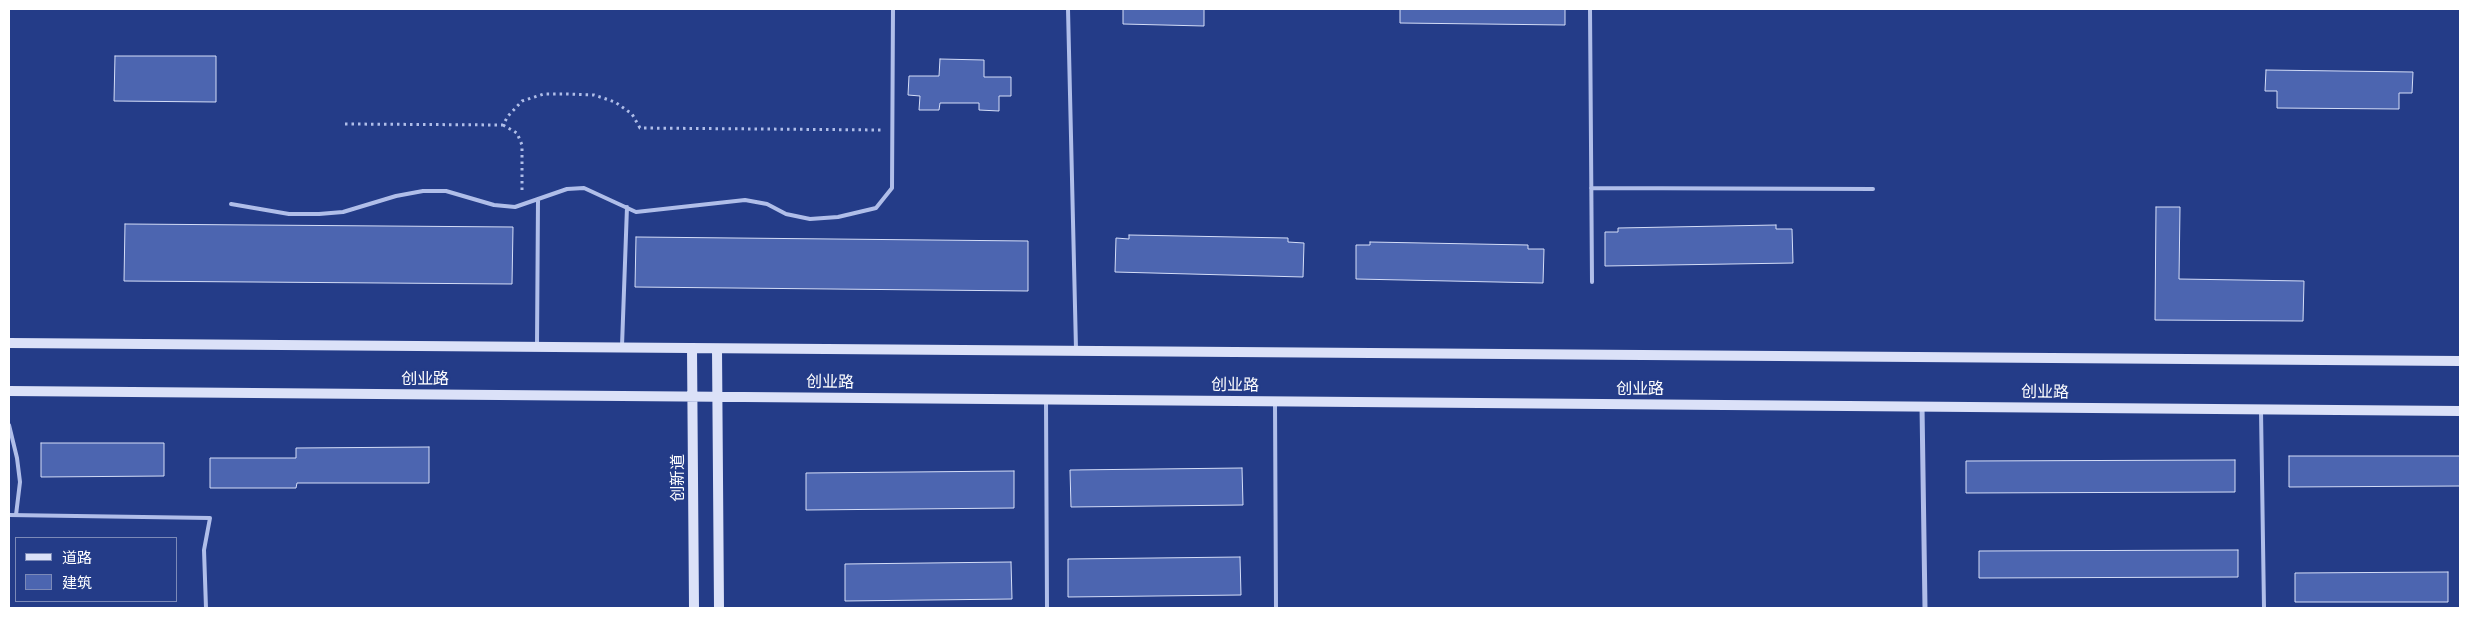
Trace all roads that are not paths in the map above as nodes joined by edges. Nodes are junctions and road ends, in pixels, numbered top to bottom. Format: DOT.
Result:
graph roads {
  1 [pos="893,9"];
  2 [pos="1068,9"];
  3 [pos="1590,9"];
  4 [pos="1591,188"];
  5 [pos="1873,189"];
  6 [pos="538,200"];
  7 [pos="231,204"];
  8 [pos="627,207"];
  9 [pos="1592,282"];
  10 [pos="9,344"];
  11 [pos="537,347"];
  12 [pos="622,348"];
  13 [pos="692,348"];
  14 [pos="717,349"];
  15 [pos="1076,351"];
  16 [pos="2460,361"];
  17 [pos="9,391"];
  18 [pos="692,395"];
  19 [pos="717,396"];
  20 [pos="1046,398"];
  21 [pos="1275,401"];
  22 [pos="1922,406"];
  23 [pos="2261,409"];
  24 [pos="2460,411"];
  25 [pos="9,425"];
  26 [pos="9,515"];
  27 [pos="16,515"];
  28 [pos="206,608"];
  29 [pos="694,608"];
  30 [pos="719,608"];
  31 [pos="1048,608"];
  32 [pos="1276,608"];
  33 [pos="1925,608"];
  34 [pos="2264,608"];
  1 -- 8 [label="lane"];
  2 -- 15 [label="lane"];
  3 -- 4 [label="lane"];
  4 -- 5 [label="lane"];
  4 -- 9 [label="lane"];
  6 -- 7 [label="lane"];
  6 -- 8 [label="lane"];
  6 -- 11 [label="lane"];
  8 -- 12 [label="lane"];
  10 -- 11 [label="main road, 创业路"];
  11 -- 12 [label="main road, 创业路"];
  12 -- 13 [label="main road, 创业路"];
  13 -- 14 [label="main road, 创业路"];
  13 -- 18 [label="main road, 创新道"];
  14 -- 15 [label="main road, 创业路"];
  14 -- 19 [label="main road"];
  15 -- 16 [label="main road, 创业路"];
  17 -- 18 [label="main road, 创业路"];
  18 -- 19 [label="main road, 创业路"];
  18 -- 29 [label="main road, 创新道"];
  19 -- 20 [label="main road, 创业路"];
  19 -- 30 [label="main road"];
  20 -- 21 [label="main road, 创业路"];
  20 -- 31 [label="lane"];
  21 -- 22 [label="main road, 创业路"];
  21 -- 32 [label="lane"];
  22 -- 23 [label="main road, 创业路"];
  22 -- 33 [label="street"];
  23 -- 24 [label="main road, 创业路"];
  23 -- 34 [label="lane"];
  25 -- 27 [label="lane"];
  26 -- 27 [label="lane"];
  27 -- 28 [label="lane"];
}
